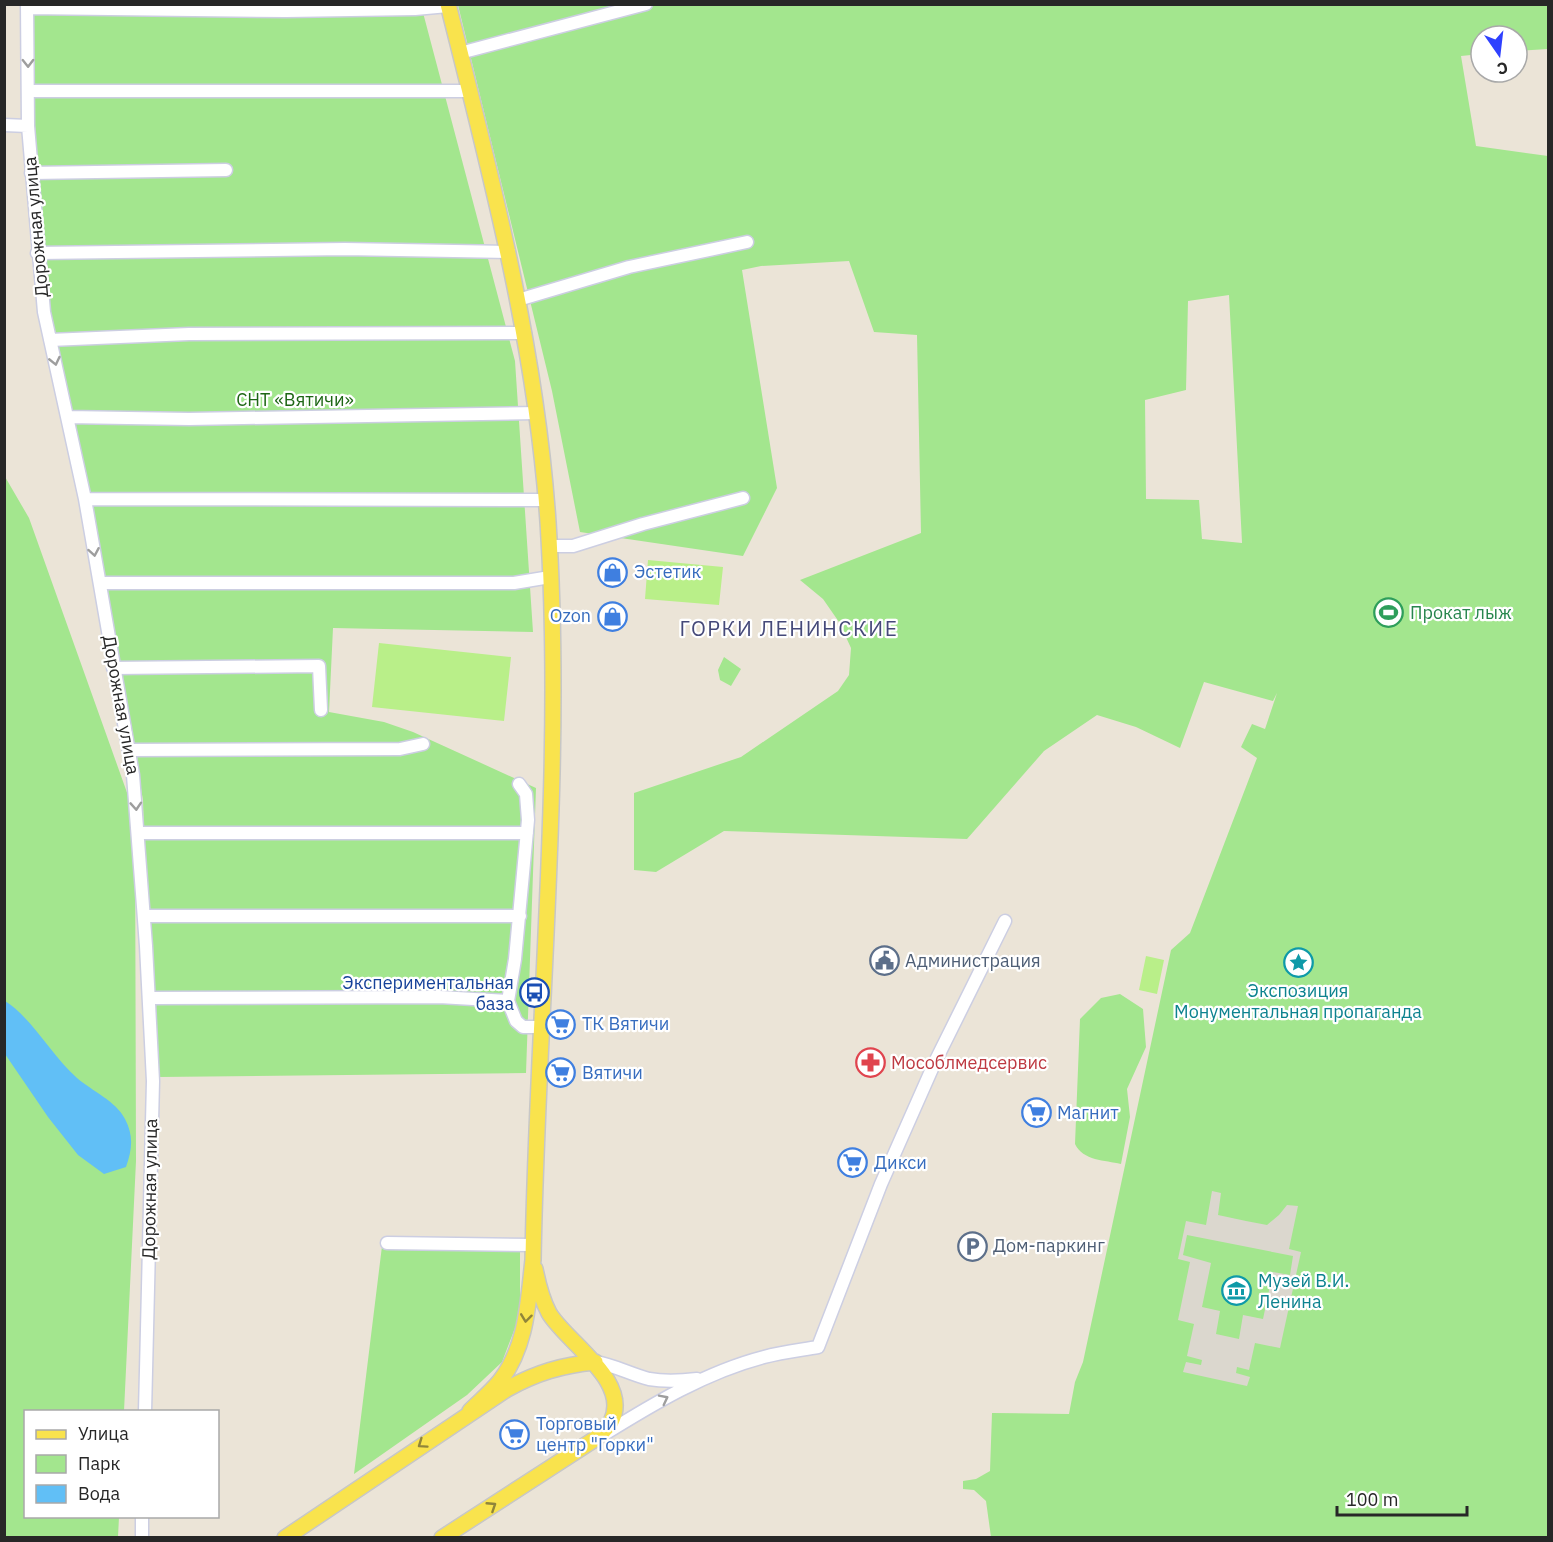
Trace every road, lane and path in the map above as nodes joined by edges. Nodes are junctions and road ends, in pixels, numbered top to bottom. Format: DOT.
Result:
graph roads {
  1 [pos="646,4"];
  2 [pos="448,5"];
  3 [pos="27,6"];
  4 [pos="460,53"];
  5 [pos="28,91"];
  6 [pos="470,91"];
  7 [pos="4,125"];
  8 [pos="28,126"];
  9 [pos="226,170"];
  10 [pos="31,172"];
  11 [pos="747,242"];
  12 [pos="509,252"];
  13 [pos="37,254"];
  14 [pos="518,300"];
  15 [pos="525,333"];
  16 [pos="50,340"];
  17 [pos="537,413"];
  18 [pos="67,417"];
  19 [pos="743,498"];
  20 [pos="85,499"];
  21 [pos="546,500"];
  22 [pos="549,546"];
  23 [pos="550,577"];
  24 [pos="100,583"];
  25 [pos="113,668"];
  26 [pos="321,710"];
  27 [pos="423,744"];
  28 [pos="129,750"];
  29 [pos="519,784"];
  30 [pos="138,833"];
  31 [pos="527,833"];
  32 [pos="144,916"];
  33 [pos="520,916"];
  34 [pos="1005,921"];
  35 [pos="149,998"];
  36 [pos="508,1000"];
  37 [pos="541,1027"];
  38 [pos="387,1243"];
  39 [pos="533,1252"];
  40 [pos="595,1362"];
  41 [pos="710,1377"];
  42 [pos="145,1410"];
  43 [pos="470,1411"];
  44 [pos="595,1440"];
  45 [pos="142,1518"];
  46 [pos="142,1538"];
  47 [pos="285,1538"];
  48 [pos="442,1538"];
  1 -- 4 [label="street"];
  2 -- 3 [label="street"];
  2 -- 4 [label="main road"];
  3 -- 5 [label="street, Дорожная улица, one-way"];
  4 -- 6 [label="main road"];
  5 -- 6 [label="street"];
  5 -- 8 [label="street, Дорожная улица"];
  6 -- 12 [label="main road"];
  7 -- 8 [label="street"];
  8 -- 10 [label="street, Дорожная улица"];
  9 -- 10 [label="street"];
  10 -- 13 [label="street, Дорожная улица"];
  11 -- 14 [label="street"];
  12 -- 13 [label="street"];
  12 -- 14 [label="main road"];
  13 -- 16 [label="street, Дорожная улица"];
  14 -- 15 [label="main road"];
  15 -- 16 [label="street"];
  15 -- 17 [label="main road"];
  16 -- 18 [label="street, Дорожная улица, one-way"];
  17 -- 18 [label="street"];
  17 -- 21 [label="main road"];
  18 -- 20 [label="street, Дорожная улица"];
  19 -- 22 [label="street"];
  20 -- 21 [label="street"];
  20 -- 24 [label="street, Дорожная улица, one-way"];
  21 -- 22 [label="main road"];
  22 -- 23 [label="main road"];
  23 -- 24 [label="street"];
  23 -- 37 [label="main road"];
  24 -- 25 [label="street, Дорожная улица"];
  25 -- 26 [label="street"];
  25 -- 28 [label="street, Дорожная улица"];
  27 -- 28 [label="street"];
  28 -- 30 [label="street, Дорожная улица, one-way"];
  29 -- 31 [label="street"];
  30 -- 31 [label="street"];
  30 -- 32 [label="street, Дорожная улица"];
  31 -- 33 [label="street"];
  32 -- 33 [label="street"];
  32 -- 35 [label="street, Дорожная улица"];
  33 -- 36 [label="street"];
  34 -- 41 [label="street"];
  35 -- 36 [label="street"];
  35 -- 42 [label="street, Дорожная улица"];
  36 -- 37 [label="street"];
  37 -- 39 [label="main road"];
  38 -- 39 [label="street"];
  39 -- 40 [label="main road"];
  39 -- 43 [label="main road, one-way"];
  40 -- 41 [label="street"];
  40 -- 43 [label="main road"];
  40 -- 44 [label="main road"];
  44 -- 41 [label="street, one-way"];
  43 -- 47 [label="main road, one-way"];
  48 -- 44 [label="main road, one-way"];
  45 -- 46 [label="street"];
}
